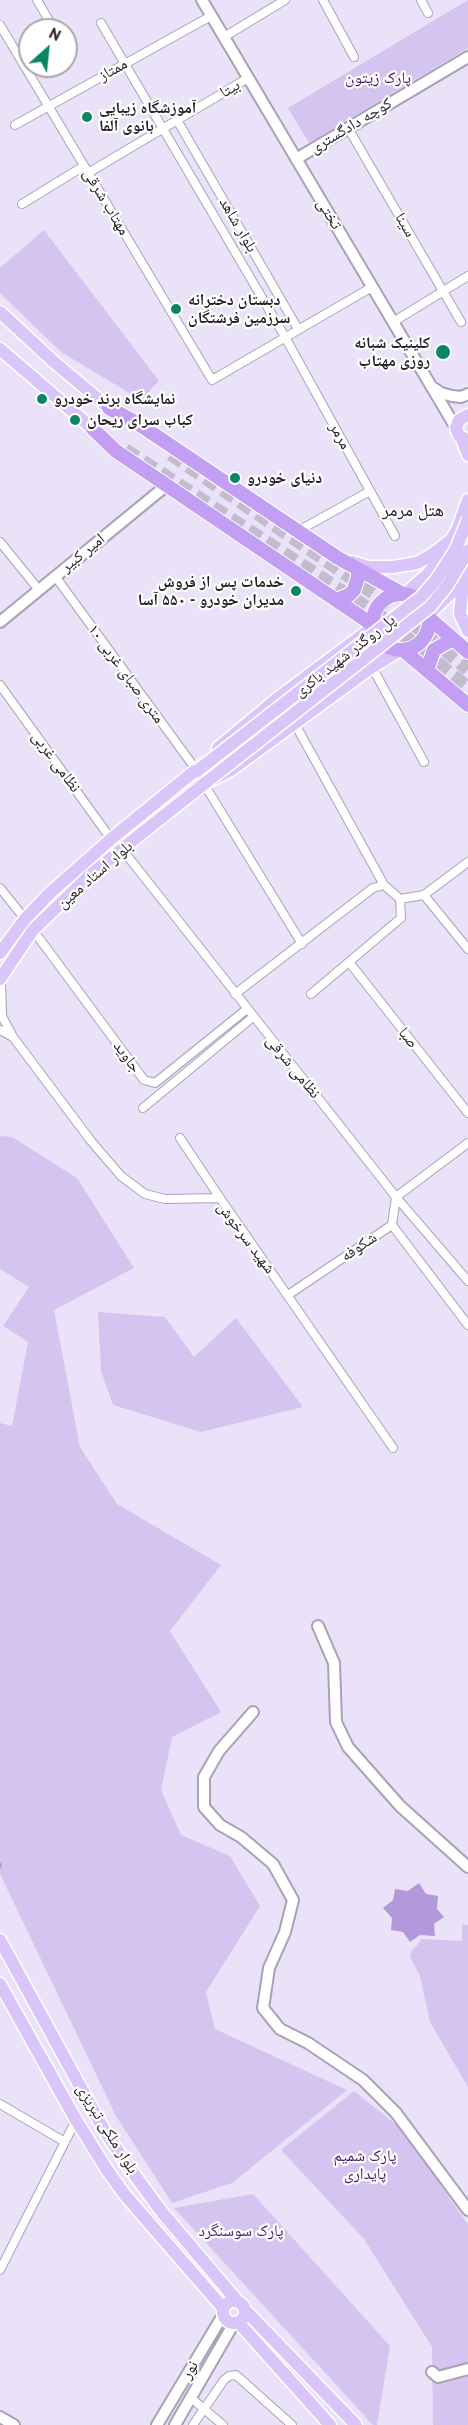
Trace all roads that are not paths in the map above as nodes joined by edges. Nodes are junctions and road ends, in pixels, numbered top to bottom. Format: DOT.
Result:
graph roads {
  1 [pos="37,0"];
  2 [pos="202,0"];
  3 [pos="285,0"];
  4 [pos="323,0"];
  5 [pos="421,0"];
  6 [pos="428,13"];
  7 [pos="211,16"];
  8 [pos="48,18"];
  9 [pos="101,23"];
  10 [pos="0,25"];
  11 [pos="224,37"];
  12 [pos="354,57"];
  13 [pos="468,57"];
  14 [pos="124,64"];
  15 [pos="248,78"];
  16 [pos="48,106"];
  17 [pos="177,120"];
  18 [pos="15,125"];
  19 [pos="348,128"];
  20 [pos="162,129"];
  21 [pos="296,159"];
  22 [pos="86,169"];
  23 [pos="22,204"];
  24 [pos="468,276"];
  25 [pos="372,287"];
  26 [pos="443,291"];
  27 [pos="0,312"];
  28 [pos="393,322"];
  29 [pos="461,322"];
  30 [pos="298,330"];
  31 [pos="285,337"];
  32 [pos="0,349"];
  33 [pos="431,385"];
  34 [pos="468,394"];
  35 [pos="109,408"];
  36 [pos="468,414"];
  37 [pos="93,429"];
  38 [pos="462,436"];
  39 [pos="468,455"];
  40 [pos="167,485"];
  41 [pos="370,491"];
  42 [pos="468,500"];
  43 [pos="468,519"];
  44 [pos="298,531"];
  45 [pos="395,536"];
  46 [pos="451,540"];
  47 [pos="0,542"];
  48 [pos="468,550"];
  49 [pos="338,558"];
  50 [pos="468,568"];
  51 [pos="358,570"];
  52 [pos="55,576"];
  53 [pos="39,590"];
  54 [pos="404,594"];
  55 [pos="336,600"];
  56 [pos="429,616"];
  57 [pos="0,622"];
  58 [pos="373,626"];
  59 [pos="468,631"];
  60 [pos="453,639"];
  61 [pos="402,650"];
  62 [pos="468,652"];
  63 [pos="372,667"];
  64 [pos="427,670"];
  65 [pos="0,685"];
  66 [pos="468,705"];
  67 [pos="295,724"];
  68 [pos="424,762"];
  69 [pos="196,771"];
  70 [pos="204,784"];
  71 [pos="111,839"];
  72 [pos="122,849"];
  73 [pos="468,862"];
  74 [pos="384,885"];
  75 [pos="0,888"];
  76 [pos="424,895"];
  77 [pos="400,899"];
  78 [pos="26,920"];
  79 [pos="33,930"];
  80 [pos="302,944"];
  81 [pos="468,949"];
  82 [pos="0,953"];
  83 [pos="349,962"];
  84 [pos="1,978"];
  85 [pos="235,994"];
  86 [pos="310,994"];
  87 [pos="247,1009"];
  88 [pos="253,1017"];
  89 [pos="0,1030"];
  90 [pos="13,1037"];
  91 [pos="143,1108"];
  92 [pos="468,1113"];
  93 [pos="180,1138"];
  94 [pos="468,1143"];
  95 [pos="396,1197"];
  96 [pos="220,1198"];
  97 [pos="392,1225"];
  98 [pos="468,1281"];
  99 [pos="288,1295"];
  100 [pos="468,1325"];
  101 [pos="393,1448"];
  102 [pos="318,1626"];
  103 [pos="253,1712"];
  104 [pos="468,1866"];
  105 [pos="0,1940"];
  106 [pos="0,1984"];
  107 [pos="0,2104"];
  108 [pos="76,2120"];
  109 [pos="65,2142"];
  110 [pos="468,2210"];
  111 [pos="0,2270"];
  112 [pos="241,2306"];
  113 [pos="223,2312"];
  114 [pos="236,2323"];
  115 [pos="468,2369"];
  116 [pos="432,2373"];
  117 [pos="191,2398"];
  118 [pos="204,2407"];
  119 [pos="0,2417"];
  120 [pos="14,2425"];
  121 [pos="157,2425"];
  122 [pos="175,2425"];
  123 [pos="193,2425"];
  124 [pos="224,2425"];
  125 [pos="292,2425"];
  126 [pos="330,2425"];
  127 [pos="356,2425"];
  1 -- 8 [label="street"];
  2 -- 7 [label="street, تختى"];
  3 -- 11 [label="street"];
  4 -- 12 [label="street"];
  5 -- 6 [label="street"];
  7 -- 11 [label="street, تختى"];
  7 -- 14 [label="street, ممتاز"];
  9 -- 14 [label="street, بلوار شاهد"];
  10 -- 16 [label="street, مهتاب شرقی"];
  11 -- 15 [label="street, تختى"];
  13 -- 19 [label="street, کوچه دادگستری"];
  14 -- 16 [label="street, ممتاز"];
  14 -- 20 [label="street, بلوار شاهد"];
  15 -- 17 [label="street, بیتا"];
  15 -- 21 [label="street, تختى"];
  16 -- 18 [label="street, ممتاز"];
  16 -- 22 [label="street, مهتاب شرقی"];
  17 -- 20 [label="street, بیتا"];
  17 -- 30 [label="street, بلوار شاهد"];
  19 -- 21 [label="street, کوچه دادگستری"];
  19 -- 26 [label="street, سینا"];
  20 -- 22 [label="street, بیتا"];
  20 -- 31 [label="street, بلوار شاهد"];
  21 -- 25 [label="street, تختى"];
  22 -- 23 [label="street, بیتا"];
  22 -- 31 [label="street, مهتاب شرقی"];
  24 -- 26 [label="street"];
  25 -- 28 [label="street, تختى"];
  25 -- 30 [label="street"];
  26 -- 28 [label="street"];
  26 -- 29 [label="street, سینا"];
  27 -- 35 [label="main road"];
  28 -- 33 [label="street, تختى"];
  30 -- 31 [label="street"];
  31 -- 41 [label="street, مرمر"];
  32 -- 37 [label="main road"];
  33 -- 34 [label="street"];
  33 -- 38 [label="street, تختى"];
  35 -- 44 [label="highway"];
  36 -- 38 [label="main road"];
  37 -- 40 [label="highway"];
  38 -- 39 [label="main road"];
  40 -- 52 [label="street, امیر کبیر"];
  40 -- 55 [label="highway"];
  41 -- 44 [label="street"];
  41 -- 45 [label="street, مرمر"];
  42 -- 46 [label="main road"];
  43 -- 69 [label="main road, پل روگذر شهید باکری, bridge"];
  44 -- 49 [label="highway"];
  46 -- 49 [label="main road"];
  46 -- 54 [label="main road"];
  47 -- 53 [label="street"];
  48 -- 70 [label="main road, پل روگذر شهید باکری, bridge"];
  49 -- 51 [label="highway"];
  50 -- 56 [label="main road"];
  50 -- 59 [label="main road"];
  51 -- 54 [label="highway"];
  51 -- 55 [label="highway"];
  52 -- 53 [label="street, امیر کبیر"];
  52 -- 69 [label="street, ۱۰ متری صبای غربی"];
  53 -- 57 [label="street, امیر کبیر"];
  54 -- 56 [label="highway"];
  54 -- 58 [label="highway"];
  55 -- 58 [label="highway"];
  56 -- 60 [label="highway"];
  56 -- 61 [label="highway"];
  58 -- 61 [label="highway"];
  58 -- 69 [label="main road"];
  60 -- 62 [label="highway"];
  60 -- 64 [label="highway"];
  61 -- 63 [label="main road"];
  61 -- 64 [label="highway"];
  63 -- 67 [label="main road"];
  63 -- 68 [label="street"];
  64 -- 66 [label="highway"];
  65 -- 71 [label="street, نظامی غربی"];
  67 -- 70 [label="main road"];
  67 -- 74 [label="street"];
  69 -- 71 [label="main road, بلوار استاد معین"];
  70 -- 72 [label="main road, بلوار استاد معین"];
  70 -- 80 [label="street"];
  71 -- 78 [label="main road, بلوار استاد معین"];
  72 -- 79 [label="main road, بلوار استاد معین"];
  72 -- 85 [label="street, نظامی شرقی"];
  73 -- 76 [label="street"];
  74 -- 77 [label="street"];
  74 -- 80 [label="street"];
  75 -- 78 [label="street"];
  76 -- 77 [label="street"];
  76 -- 81 [label="street"];
  77 -- 83 [label="street"];
  78 -- 82 [label="main road, بلوار استاد معین"];
  79 -- 84 [label="main road, بلوار استاد معین"];
  79 -- 87 [label="street, جاوید"];
  80 -- 85 [label="street"];
  83 -- 86 [label="street"];
  83 -- 92 [label="street, صبا"];
  84 -- 90 [label="street, شهید سرخوش"];
  85 -- 87 [label="street, نظامی شرقی"];
  87 -- 88 [label="street, نظامی شرقی"];
  88 -- 91 [label="street"];
  88 -- 95 [label="street, نظامی شرقی"];
  89 -- 90 [label="street, شهید سرخوش"];
  90 -- 96 [label="street, شهید سرخوش"];
  93 -- 96 [label="street"];
  94 -- 95 [label="street"];
  95 -- 97 [label="street, شکوفه"];
  95 -- 98 [label="street, نظامی شرقی"];
  96 -- 99 [label="street, شهید سرخوش"];
  97 -- 99 [label="street, شکوفه"];
  97 -- 100 [label="street"];
  99 -- 101 [label="street, شهید سرخوش"];
  102 -- 104 [label="street"];
  103 -- 110 [label="street"];
  105 -- 112 [label="main road, بلوار ملکى تبریزى"];
  106 -- 108 [label="main road, بلوار ملکى تبریزى"];
  107 -- 109 [label="street"];
  108 -- 109 [label="street"];
  108 -- 113 [label="main road, بلوار ملکى تبریزى"];
  109 -- 111 [label="street"];
  112 -- 113 [label="main road"];
  112 -- 114 [label="main road"];
  112 -- 127 [label="main road, بلوار ملکى تبریزى"];
  113 -- 114 [label="main road"];
  113 -- 121 [label="street, نور"];
  114 -- 117 [label="street, نور"];
  114 -- 126 [label="main road"];
  115 -- 116 [label="street"];
  117 -- 118 [label="street"];
  117 -- 122 [label="street, نور"];
  118 -- 123 [label="street"];
  118 -- 124 [label="street"];
  118 -- 125 [label="street"];
  119 -- 120 [label="street"];
}
